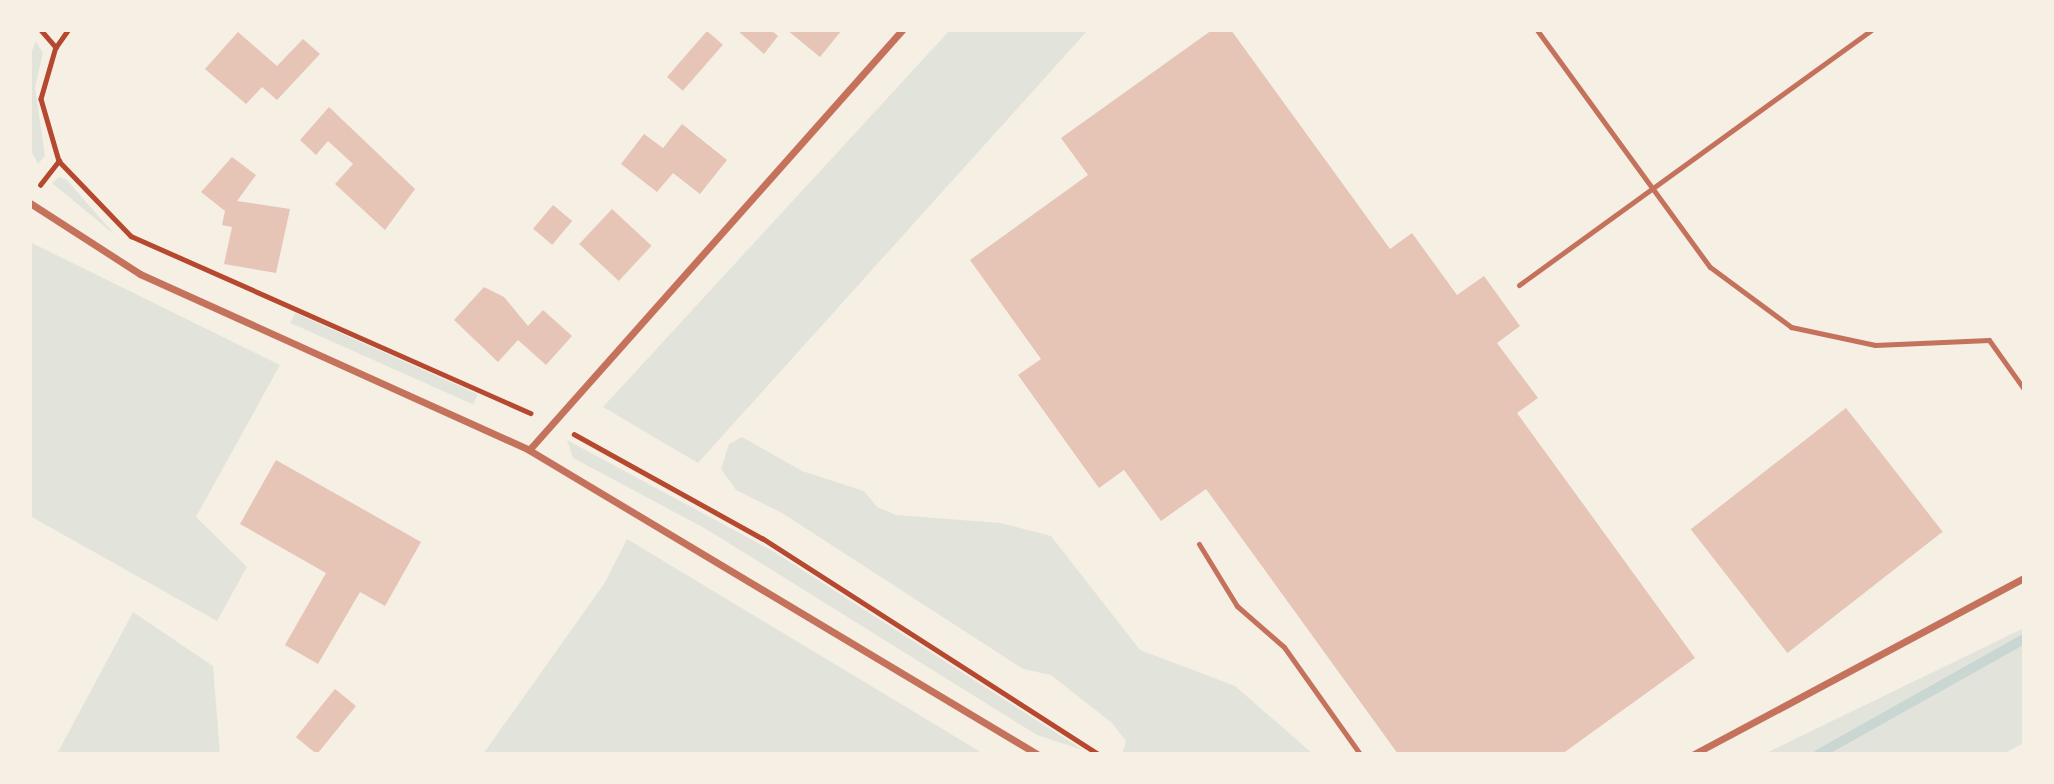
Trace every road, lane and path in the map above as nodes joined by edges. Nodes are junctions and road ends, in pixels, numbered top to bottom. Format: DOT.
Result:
graph roads {
  1 [pos="41,30"];
  2 [pos="68,30"];
  3 [pos="902,30"];
  4 [pos="1537,30"];
  5 [pos="1871,30"];
  6 [pos="57,47"];
  7 [pos="59,161"];
  8 [pos="1651,187"];
  9 [pos="37,188"];
  10 [pos="30,202"];
  11 [pos="1519,285"];
  12 [pos="2024,389"];
  13 [pos="553,423"];
  14 [pos="529,450"];
  15 [pos="1199,544"];
  16 [pos="2024,578"];
  17 [pos="1037,754"];
  18 [pos="1098,754"];
  19 [pos="1360,754"];
  20 [pos="1694,754"];
  1 -- 6 [label="path"];
  2 -- 6 [label="path"];
  3 -- 13 [label="street"];
  4 -- 8 [label="lane"];
  5 -- 8 [label="lane"];
  6 -- 7 [label="path"];
  7 -- 9 [label="path"];
  7 -- 13 [label="path"];
  8 -- 11 [label="lane"];
  8 -- 12 [label="lane"];
  10 -- 14 [label="street"];
  13 -- 14 [label="street"];
  13 -- 18 [label="path"];
  14 -- 17 [label="street"];
  15 -- 19 [label="lane"];
  16 -- 20 [label="street"];
}
